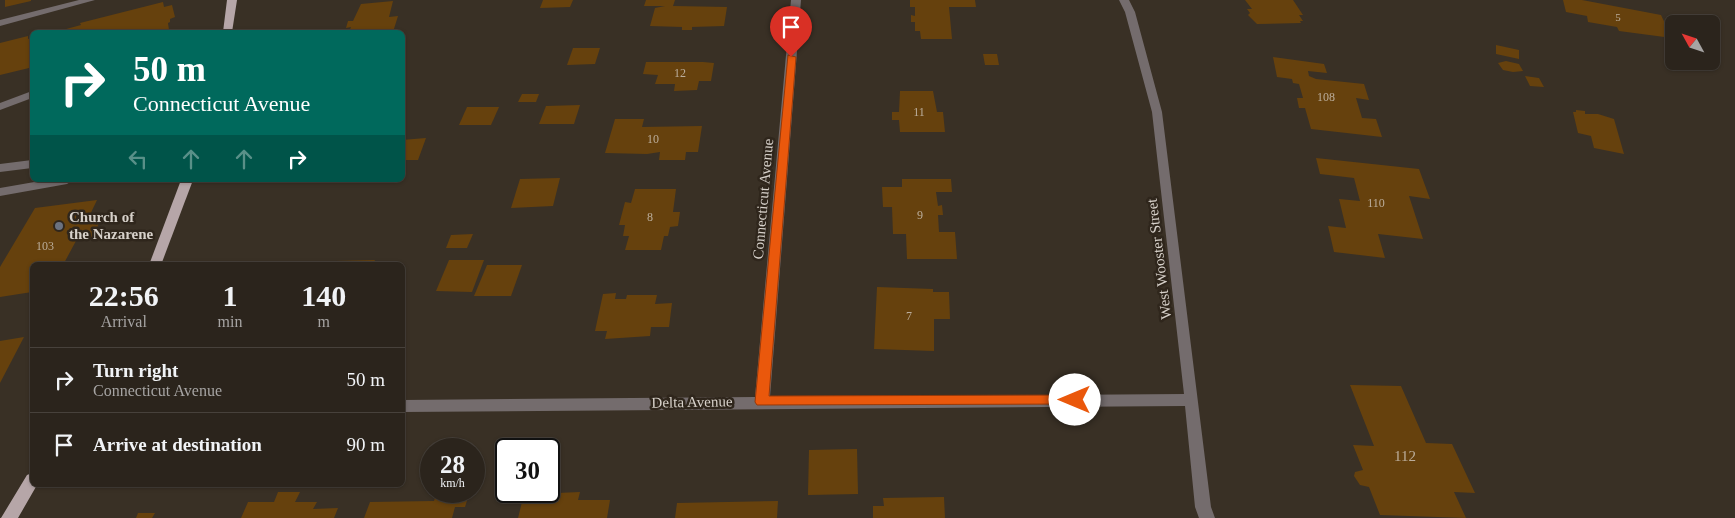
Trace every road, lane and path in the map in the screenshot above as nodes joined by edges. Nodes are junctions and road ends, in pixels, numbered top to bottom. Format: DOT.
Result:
graph roads {
  1 [pos="90,0"];
  2 [pos="232,0"];
  3 [pos="796,0"];
  4 [pos="1124,0"];
  5 [pos="0,23"];
  6 [pos="228,30"];
  7 [pos="30,95"];
  8 [pos="0,107"];
  9 [pos="30,164"];
  10 [pos="0,168"];
  11 [pos="57,182"];
  12 [pos="186,182"];
  13 [pos="0,192"];
  14 [pos="156,262"];
  15 [pos="1192,400"];
  16 [pos="762,402"];
  17 [pos="405,406"];
  18 [pos="30,483"];
  19 [pos="9,518"];
  20 [pos="1207,518"];
  1 -- 5 [label="street"];
  2 -- 6 [label="main road"];
  3 -- 16 [label="street, Connecticut Avenue"];
  4 -- 15 [label="street, West Wooster Street"];
  7 -- 8 [label="street"];
  9 -- 10 [label="street"];
  11 -- 13 [label="street"];
  12 -- 14 [label="main road"];
  15 -- 16 [label="street, Delta Avenue"];
  15 -- 20 [label="street, West Wooster Street"];
  16 -- 17 [label="street, Delta Avenue"];
  18 -- 19 [label="main road"];
}
